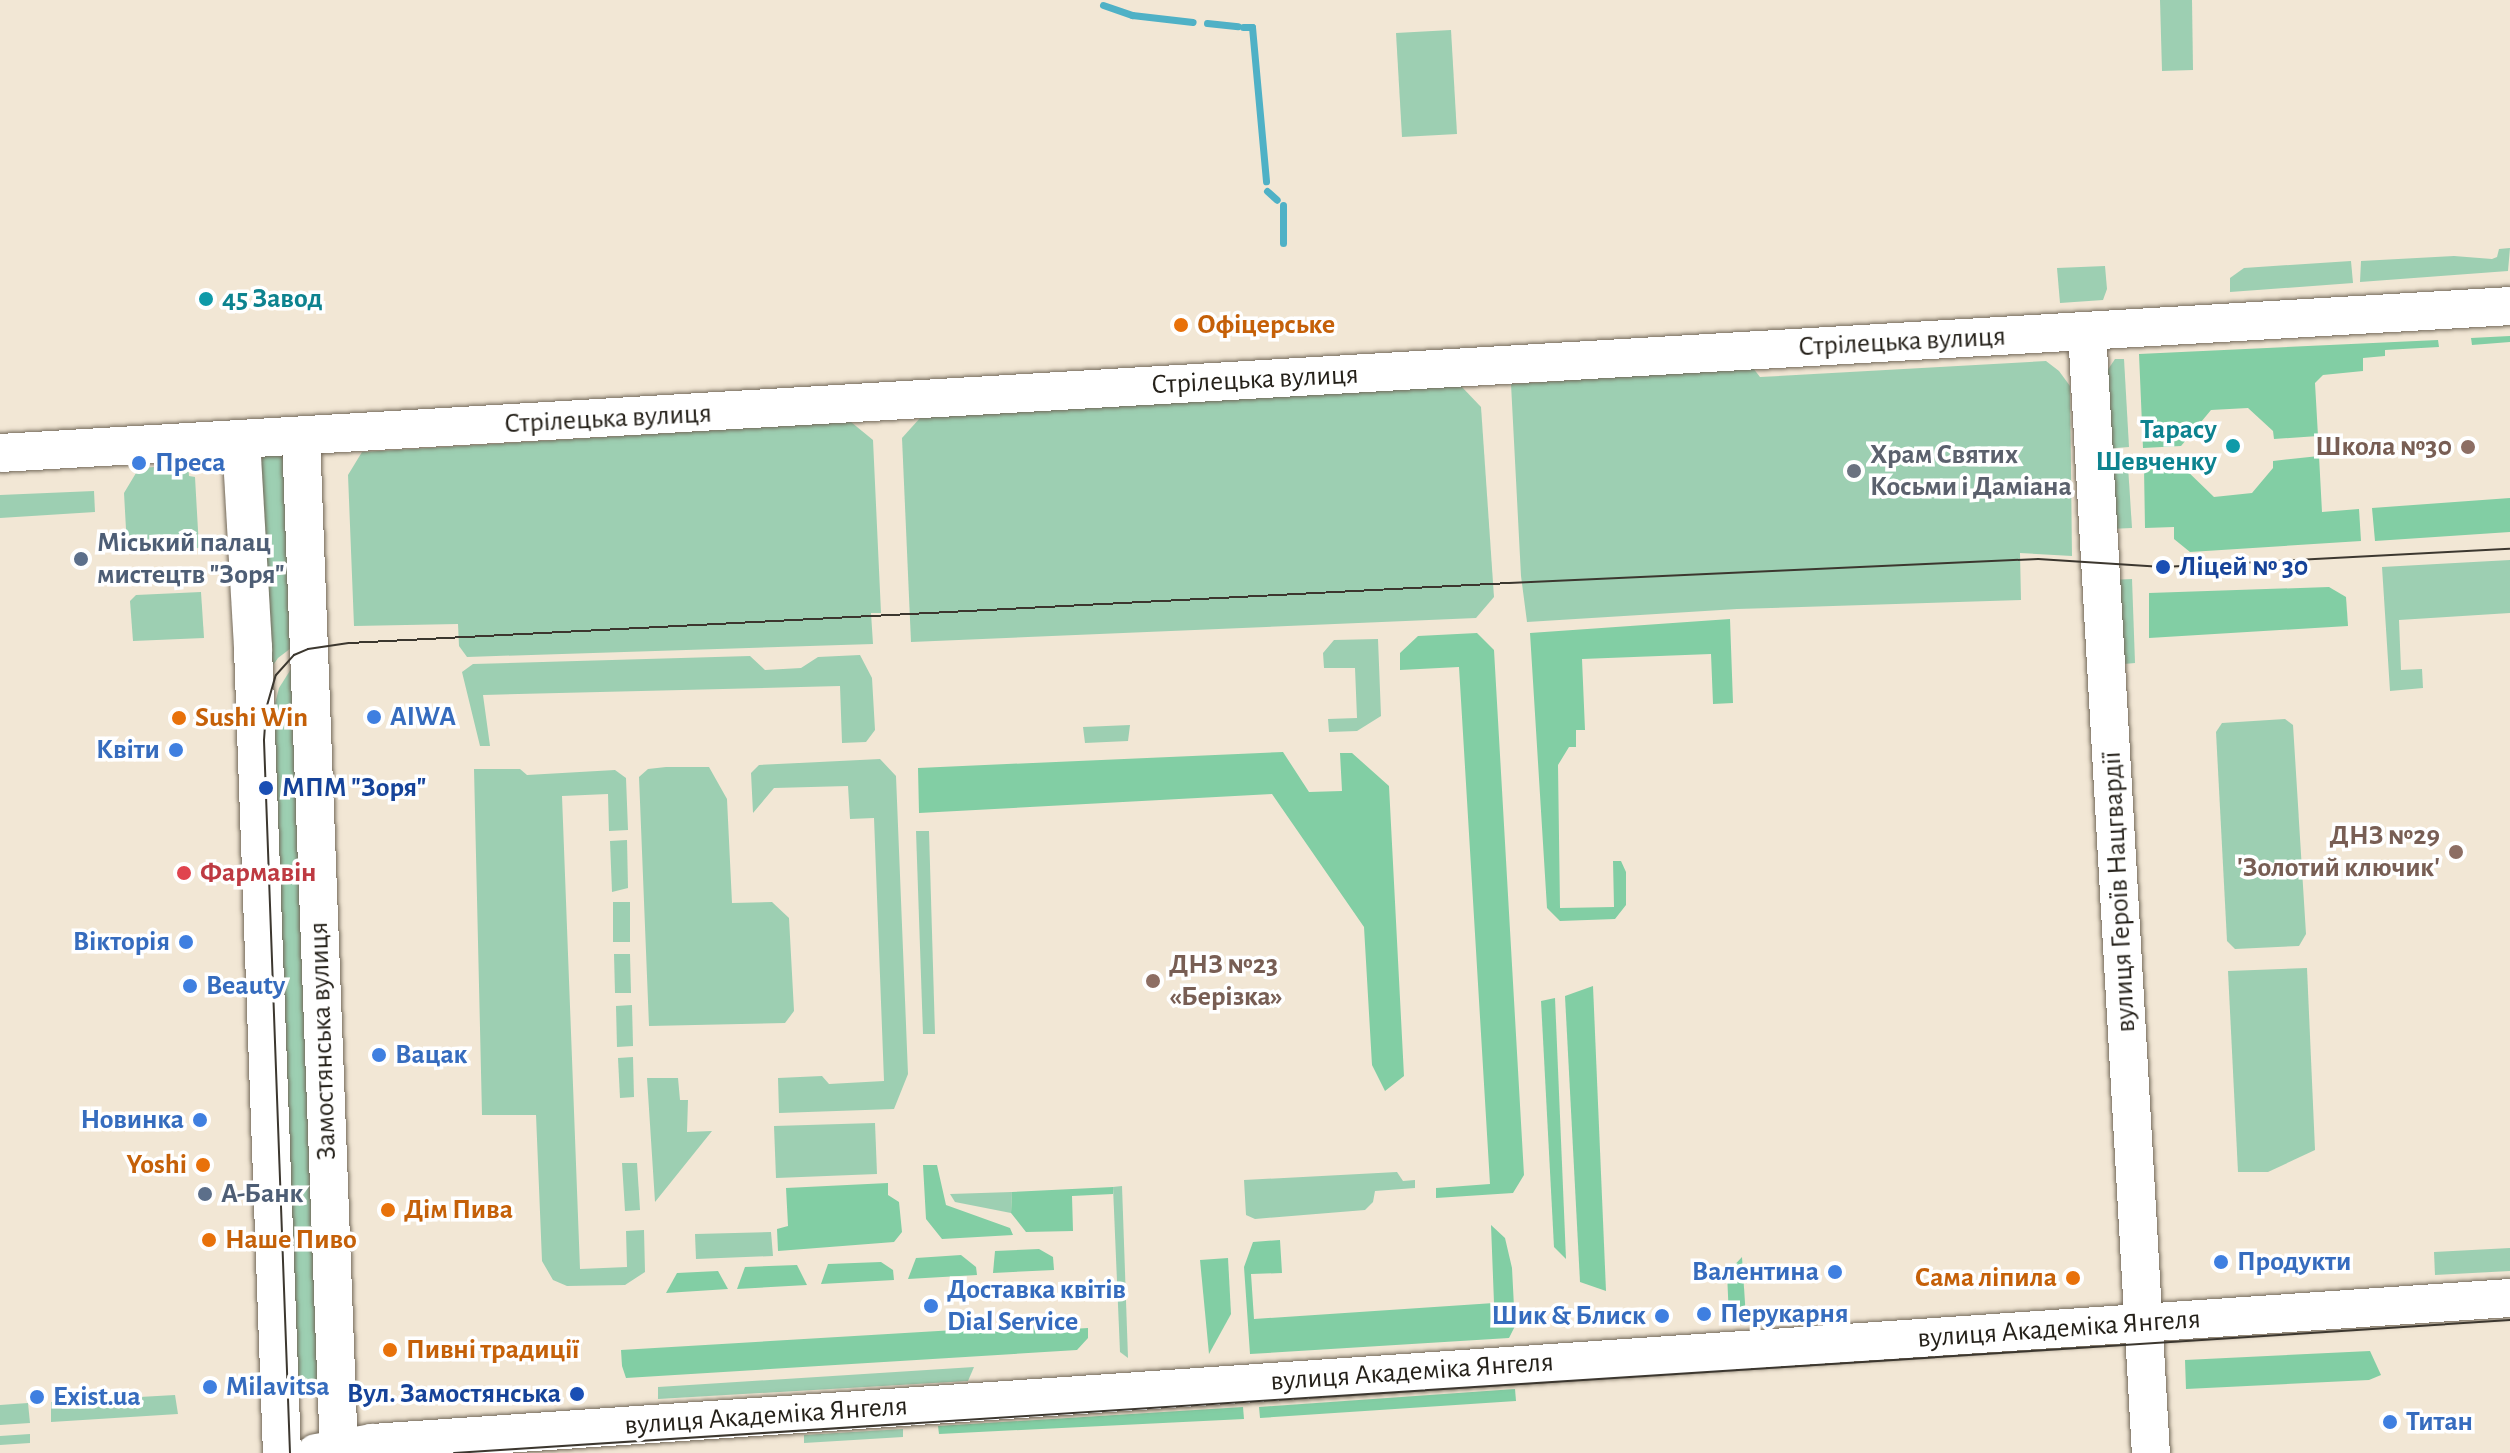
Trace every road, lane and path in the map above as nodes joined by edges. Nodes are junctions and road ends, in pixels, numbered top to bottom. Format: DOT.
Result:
graph roads {
  1 [pos="2510,306"];
  2 [pos="2087,331"];
  3 [pos="301,436"];
  4 [pos="241,439"];
  5 [pos="0,453"];
  6 [pos="2510,1298"];
  7 [pos="2144,1323"];
  8 [pos="331,1451"];
  9 [pos="282,1453"];
  10 [pos="2151,1453"];
  1 -- 2 [label="main road, Стрілецька вулиця"];
  2 -- 3 [label="main road, Стрілецька вулиця"];
  2 -- 7 [label="main road, вулиця Героїв Нацгвардії"];
  3 -- 4 [label="main road, Стрілецька вулиця"];
  3 -- 8 [label="main road, Замостянська вулиця"];
  4 -- 5 [label="main road, Стрілецька вулиця"];
  4 -- 9 [label="main road, Замостянська вулиця"];
  6 -- 7 [label="main road, вулиця Академіка Янгеля"];
  7 -- 8 [label="main road, вулиця Академіка Янгеля"];
  7 -- 10 [label="main road, вулиця Героїв Нацгвардії"];
}
